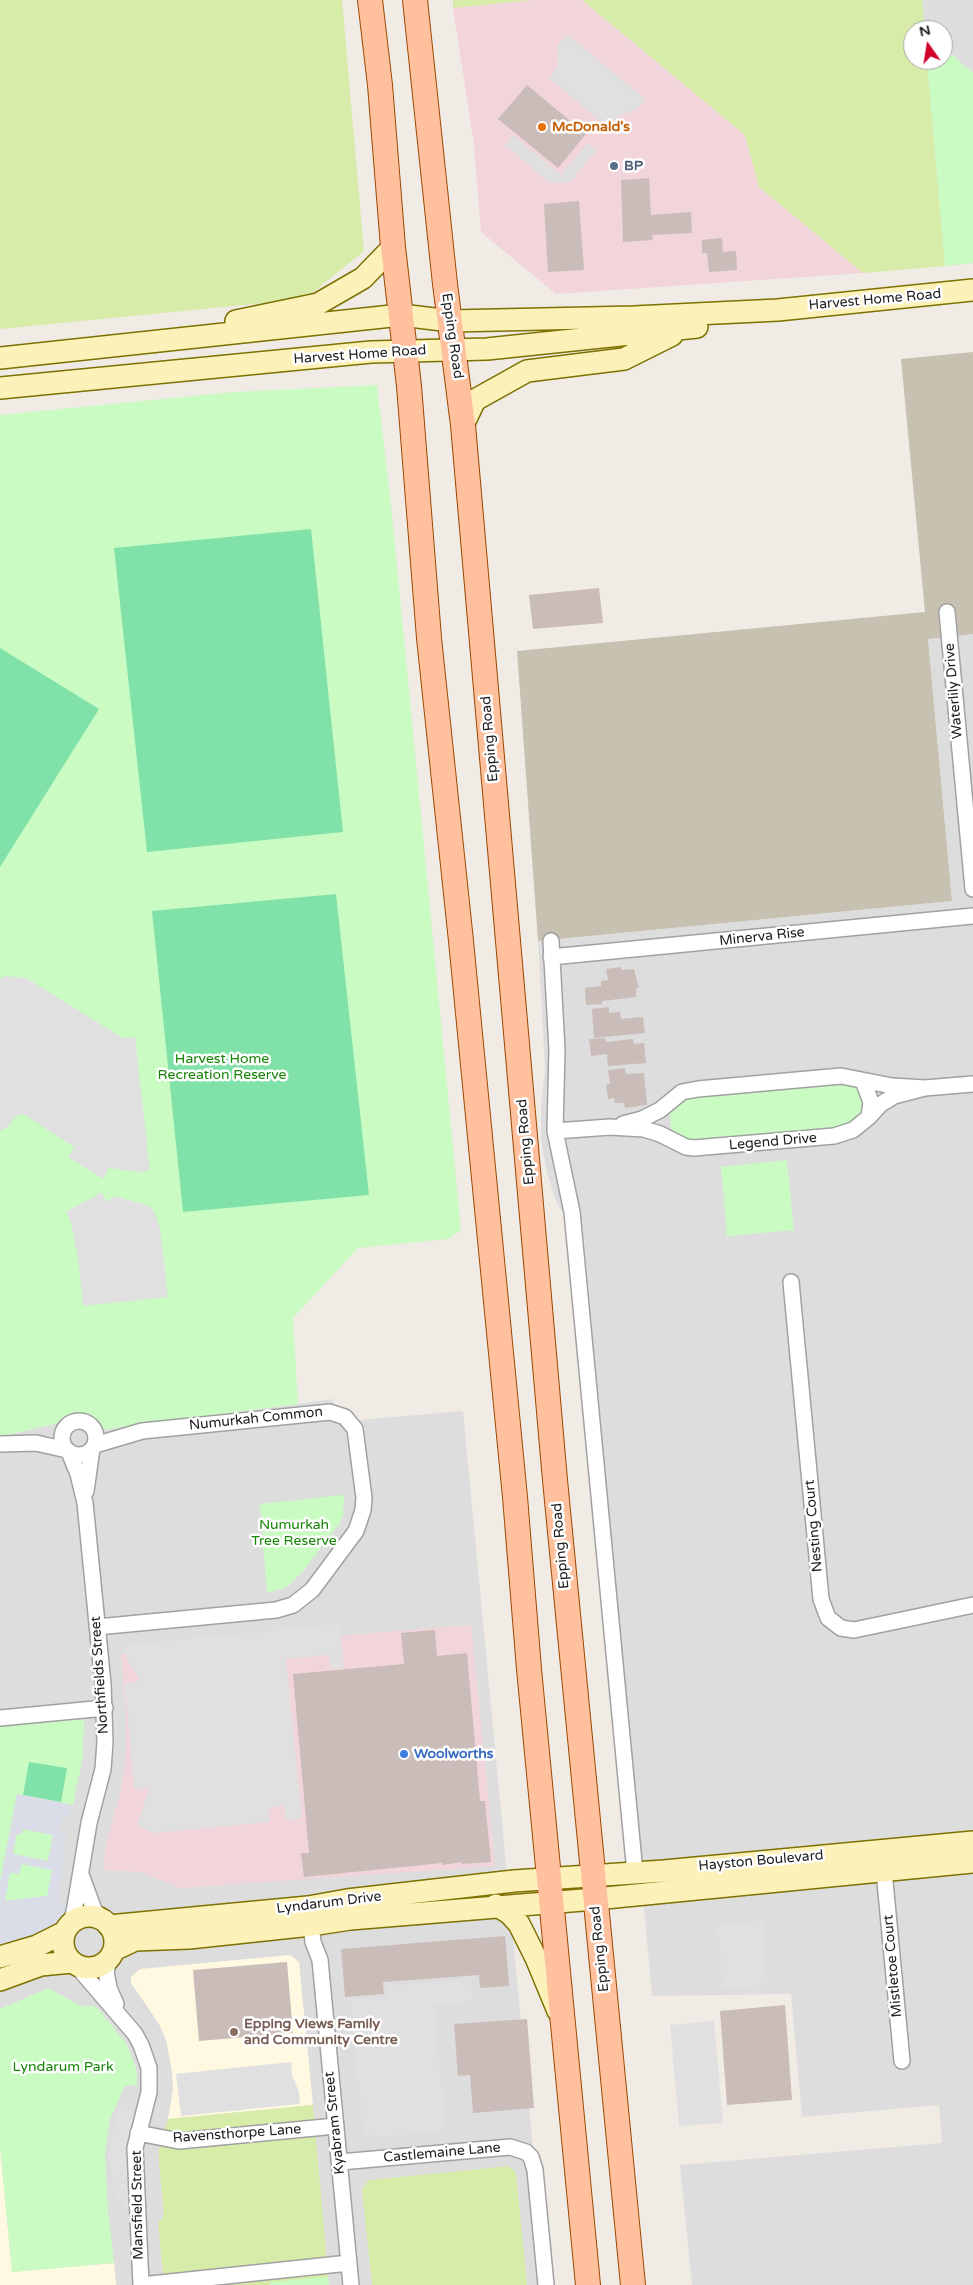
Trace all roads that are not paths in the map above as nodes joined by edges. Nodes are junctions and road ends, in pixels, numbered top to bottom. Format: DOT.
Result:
graph roads {
  1 [pos="370,0"];
  2 [pos="415,0"];
  3 [pos="392,246"];
  4 [pos="973,290"];
  5 [pos="778,310"];
  6 [pos="401,316"];
  7 [pos="451,321"];
  8 [pos="685,328"];
  9 [pos="120,345"];
  10 [pos="454,350"];
  11 [pos="405,351"];
  12 [pos="0,358"];
  13 [pos="0,388"];
  14 [pos="463,425"];
  15 [pos="947,612"];
  16 [pos="968,792"];
  17 [pos="973,888"];
  18 [pos="973,916"];
  19 [pos="550,941"];
  20 [pos="551,957"];
  21 [pos="863,1081"];
  22 [pos="973,1084"];
  23 [pos="926,1088"];
  24 [pos="672,1100"];
  25 [pos="869,1117"];
  26 [pos="610,1127"];
  27 [pos="555,1131"];
  28 [pos="674,1141"];
  29 [pos="791,1282"];
  30 [pos="93,1428"];
  31 [pos="65,1429"];
  32 [pos="142,1431"];
  33 [pos="7,1443"];
  34 [pos="93,1447"];
  35 [pos="68,1451"];
  36 [pos="85,1503"];
  37 [pos="973,1605"];
  38 [pos="97,1628"];
  39 [pos="105,1708"];
  40 [pos="0,1718"];
  41 [pos="973,1842"];
  42 [pos="883,1860"];
  43 [pos="973,1862"];
  44 [pos="635,1873"];
  45 [pos="81,1875"];
  46 [pos="593,1875"];
  47 [pos="549,1878"];
  48 [pos="638,1894"];
  49 [pos="595,1899"];
  50 [pos="551,1902"];
  51 [pos="496,1905"];
  52 [pos="315,1915"];
  53 [pos="108,1924"];
  54 [pos="68,1928"];
  55 [pos="112,1954"];
  56 [pos="0,1957"];
  57 [pos="74,1963"];
  58 [pos="0,1980"];
  59 [pos="120,2015"];
  60 [pos="564,2026"];
  61 [pos="902,2061"];
  62 [pos="336,2126"];
  63 [pos="138,2133"];
  64 [pos="340,2162"];
  65 [pos="349,2263"];
  66 [pos="141,2285"];
  67 [pos="350,2285"];
  68 [pos="546,2285"];
  69 [pos="588,2285"];
  70 [pos="633,2285"];
  1 -- 3 [label="main road"];
  2 -- 7 [label="main road, Epping Road"];
  3 -- 6 [label="main road"];
  3 -- 9 [label="street"];
  4 -- 5 [label="street, Harvest Home Road"];
  5 -- 7 [label="street, Harvest Home Road"];
  5 -- 8 [label="street, Harvest Home Road"];
  6 -- 7 [label="street, Harvest Home Road"];
  6 -- 9 [label="street, Harvest Home Road"];
  6 -- 11 [label="main road"];
  7 -- 10 [label="main road, Epping Road"];
  8 -- 10 [label="street, Harvest Home Road"];
  8 -- 14 [label="street"];
  9 -- 12 [label="street, Harvest Home Road"];
  10 -- 11 [label="street, Harvest Home Road"];
  10 -- 14 [label="main road, Epping Road"];
  11 -- 13 [label="street, Harvest Home Road"];
  11 -- 47 [label="main road"];
  14 -- 46 [label="main road, Epping Road"];
  15 -- 16 [label="street, Waterlily Drive"];
  16 -- 17 [label="street, Waterlily Drive"];
  18 -- 20 [label="street, Minerva Rise"];
  19 -- 20 [label="street"];
  20 -- 27 [label="street"];
  21 -- 23 [label="street, Legend Drive"];
  21 -- 24 [label="street, Legend Drive"];
  21 -- 25 [label="street"];
  22 -- 23 [label="street, Legend Drive"];
  23 -- 25 [label="street, Legend Drive"];
  24 -- 26 [label="street, Legend Drive"];
  24 -- 28 [label="street"];
  25 -- 28 [label="street, Legend Drive"];
  26 -- 27 [label="street, Legend Drive"];
  26 -- 28 [label="street, Legend Drive"];
  27 -- 44 [label="street"];
  29 -- 37 [label="street, Nesting Court"];
  30 -- 31 [label="street"];
  30 -- 32 [label="street, Numurkah Common"];
  30 -- 34 [label="street"];
  31 -- 33 [label="street"];
  31 -- 35 [label="street"];
  32 -- 34 [label="street, Numurkah Common"];
  32 -- 38 [label="street, Numurkah Common"];
  33 -- 35 [label="street"];
  34 -- 35 [label="street"];
  34 -- 36 [label="street, Northfields Street"];
  35 -- 36 [label="street, Northfields Street"];
  36 -- 38 [label="street, Northfields Street"];
  38 -- 39 [label="street, Northfields Street"];
  39 -- 40 [label="street"];
  39 -- 45 [label="street, Northfields Street"];
  41 -- 42 [label="street, Hayston Boulevard"];
  42 -- 43 [label="street, Hayston Boulevard"];
  42 -- 44 [label="street, Hayston Boulevard"];
  42 -- 48 [label="street, Hayston Boulevard"];
  42 -- 61 [label="street, Mistletoe Court"];
  44 -- 46 [label="street, Hayston Boulevard"];
  44 -- 48 [label="street"];
  45 -- 53 [label="street, Northfields Street"];
  45 -- 54 [label="street, Northfields Street"];
  46 -- 47 [label="street, Hayston Boulevard"];
  46 -- 49 [label="main road, Epping Road"];
  47 -- 50 [label="main road"];
  47 -- 52 [label="street, Lyndarum Drive"];
  48 -- 49 [label="street, Hayston Boulevard"];
  49 -- 50 [label="street, Hayston Boulevard"];
  49 -- 70 [label="main road, Epping Road"];
  50 -- 51 [label="street, Lyndarum Drive"];
  50 -- 60 [label="main road"];
  51 -- 52 [label="street, Lyndarum Drive"];
  51 -- 60 [label="street"];
  52 -- 53 [label="street, Lyndarum Drive"];
  52 -- 55 [label="street, Lyndarum Drive"];
  52 -- 62 [label="street, Kyabram Street"];
  53 -- 54 [label="street"];
  53 -- 55 [label="street"];
  54 -- 56 [label="street"];
  54 -- 57 [label="street"];
  55 -- 57 [label="street"];
  55 -- 59 [label="street, Mansfield Street"];
  57 -- 58 [label="street"];
  57 -- 59 [label="street, Mansfield Street"];
  59 -- 63 [label="street, Mansfield Street"];
  60 -- 69 [label="main road"];
  62 -- 63 [label="street, Ravensthorpe Lane"];
  62 -- 64 [label="street, Kyabram Street"];
  63 -- 66 [label="street, Mansfield Street"];
  64 -- 65 [label="street, Kyabram Street"];
  64 -- 68 [label="street, Castlemaine Lane"];
  65 -- 66 [label="street"];
  65 -- 67 [label="street, Kyabram Street"];
}
